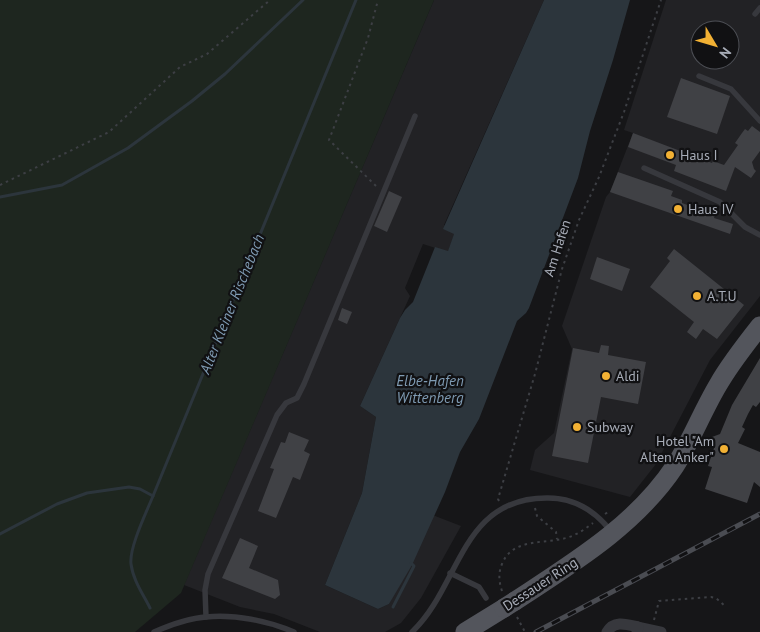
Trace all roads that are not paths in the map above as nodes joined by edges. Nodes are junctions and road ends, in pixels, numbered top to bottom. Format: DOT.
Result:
graph roads {
  1 [pos="760,8"];
  2 [pos="755,14"];
  3 [pos="699,76"];
  4 [pos="415,116"];
  5 [pos="760,121"];
  6 [pos="644,168"];
  7 [pos="760,234"];
  8 [pos="760,326"];
  9 [pos="613,533"];
  10 [pos="450,573"];
  11 [pos="486,598"];
  12 [pos="206,617"];
  13 [pos="637,630"];
  14 [pos="656,631"];
  15 [pos="154,632"];
  16 [pos="294,632"];
  17 [pos="412,632"];
  18 [pos="465,632"];
  19 [pos="606,632"];
  1 -- 2 [label="lane"];
  3 -- 5 [label="lane"];
  4 -- 12 [label="lane"];
  6 -- 7 [label="lane"];
  8 -- 9 [label="main road, Dessauer Ring"];
  9 -- 10 [label="lane"];
  9 -- 18 [label="main road, Dessauer Ring"];
  10 -- 11 [label="lane"];
  10 -- 17 [label="lane"];
  12 -- 15 [label="lane"];
  12 -- 16 [label="lane"];
  13 -- 14 [label="street"];
  13 -- 19 [label="street"];
}
